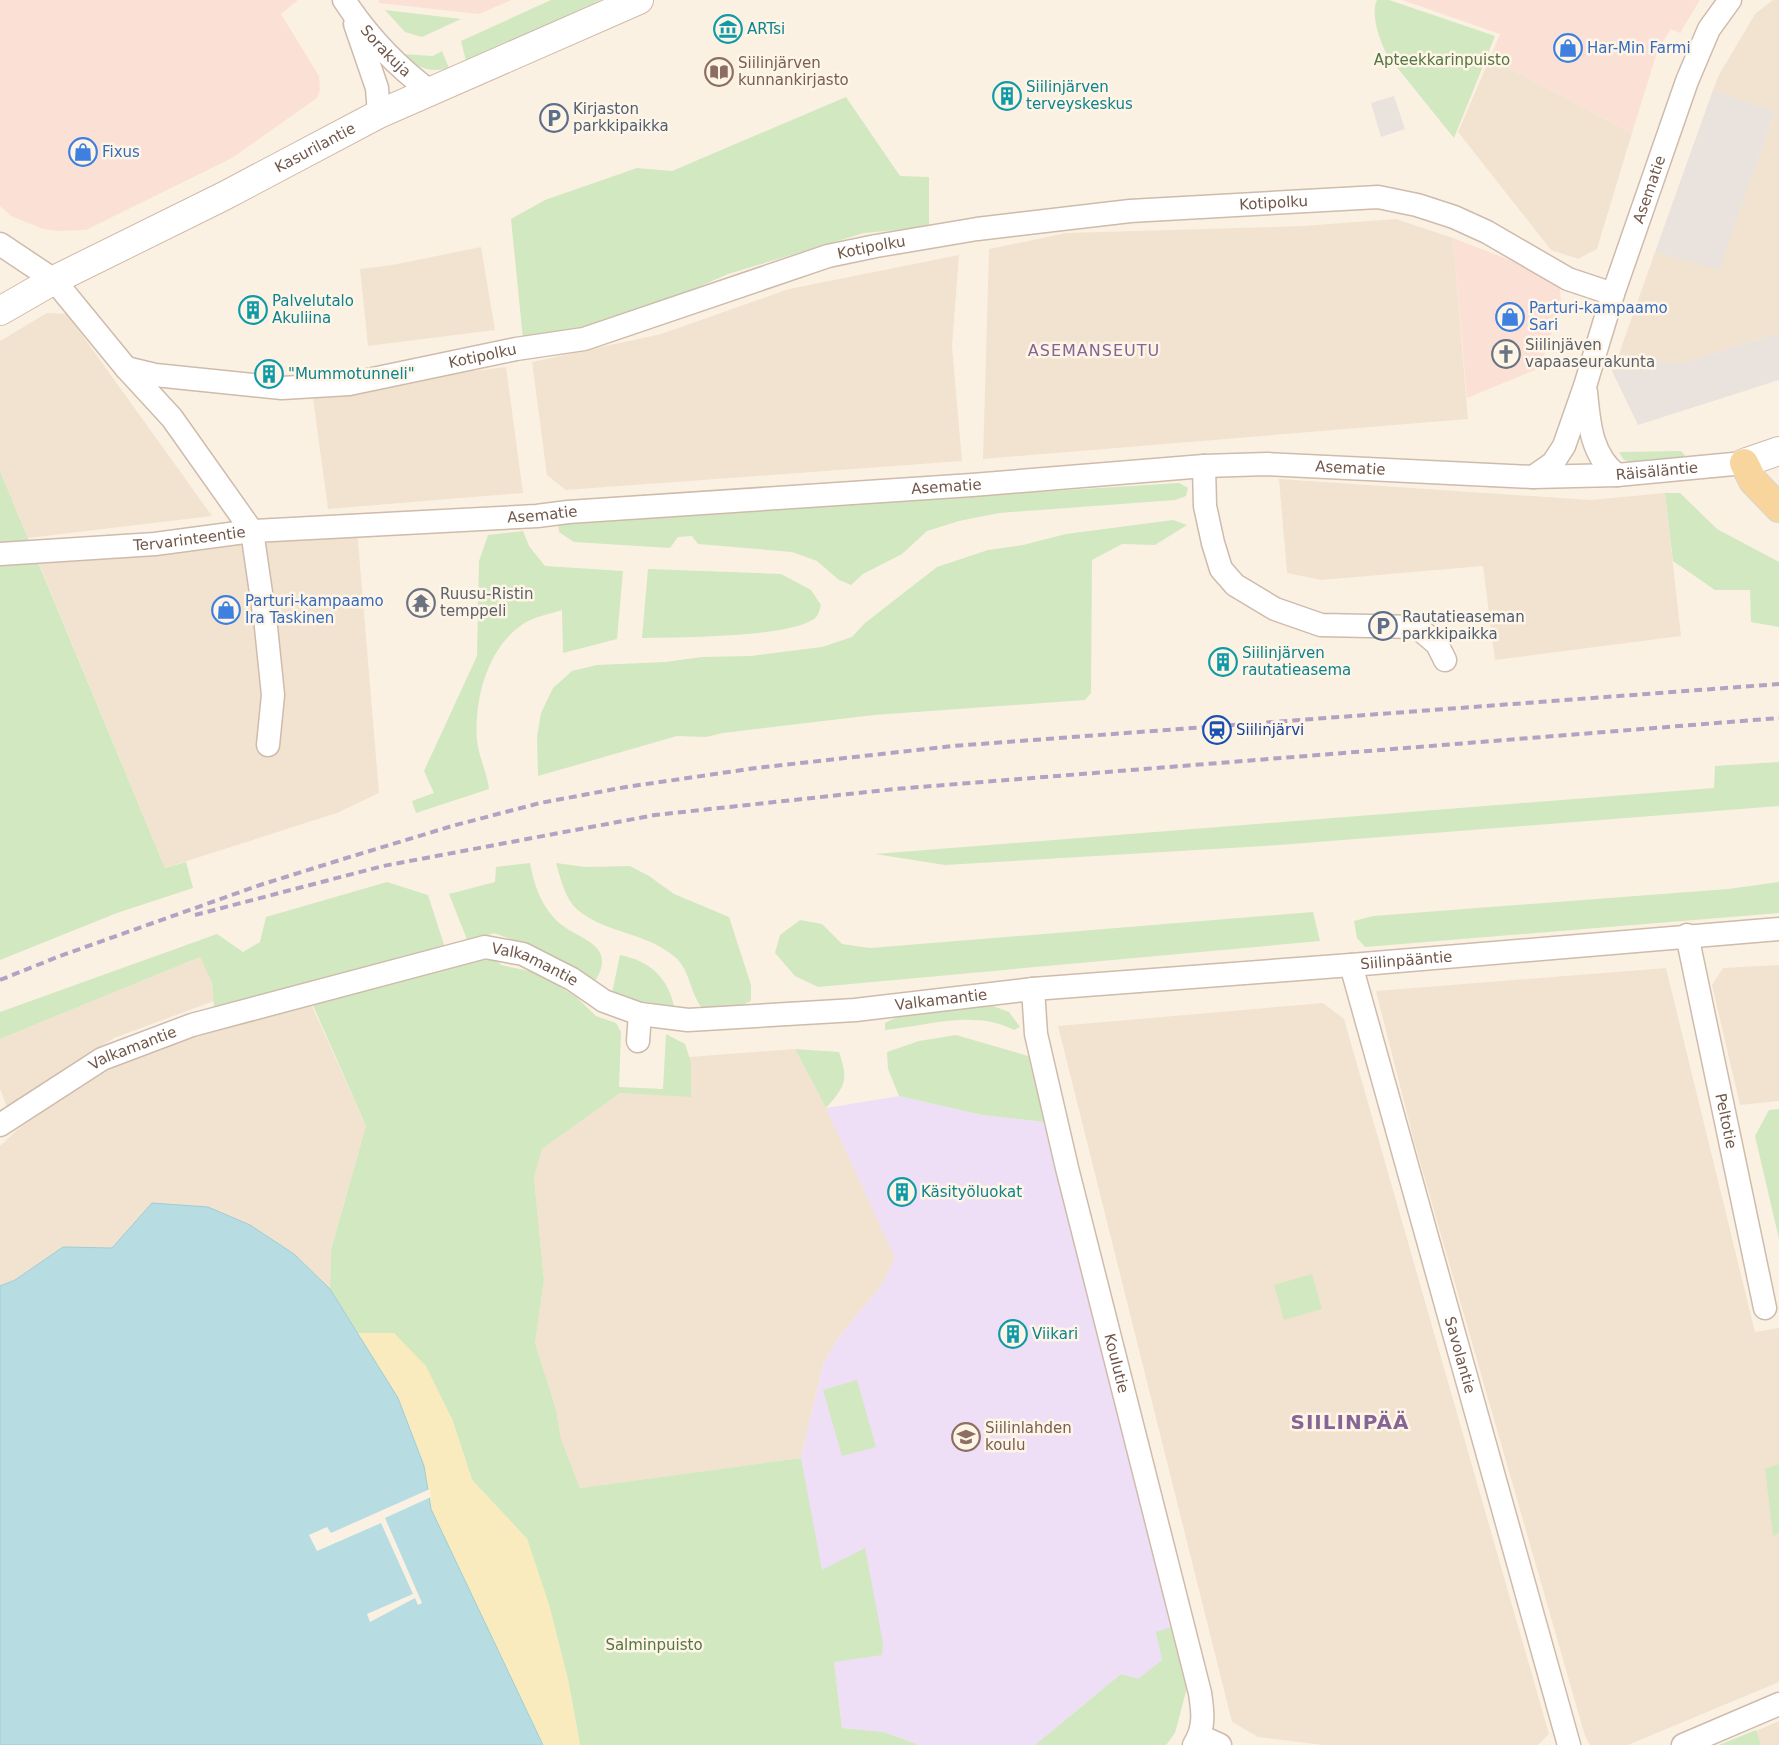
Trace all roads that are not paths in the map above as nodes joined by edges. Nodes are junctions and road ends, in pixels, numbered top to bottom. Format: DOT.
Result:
graph roads {
  1 [pos="639,0"];
  2 [pos="1730,0"];
  3 [pos="346,2"];
  4 [pos="431,92"];
  5 [pos="379,114"];
  6 [pos="0,244"];
  7 [pos="54,280"];
  8 [pos="1613,294"];
  9 [pos="0,311"];
  10 [pos="126,368"];
  11 [pos="1585,386"];
  12 [pos="1779,451"];
  13 [pos="1744,464"];
  14 [pos="1204,466"];
  15 [pos="1617,475"];
  16 [pos="1533,477"];
  17 [pos="1779,508"];
  18 [pos="252,531"];
  19 [pos="0,554"];
  20 [pos="1445,660"];
  21 [pos="268,745"];
  22 [pos="1779,929"];
  23 [pos="1687,935"];
  24 [pos="1351,965"];
  25 [pos="1033,989"];
  26 [pos="640,1014"];
  27 [pos="638,1041"];
  28 [pos="3,1125"];
  29 [pos="1765,1308"];
  30 [pos="1779,1704"];
  31 [pos="1197,1740"];
  32 [pos="1220,1745"];
  33 [pos="1569,1745"];
  34 [pos="1683,1745"];
  1 -- 4 [label="street, Kasurilantie"];
  2 -- 8 [label="street, Asematie"];
  3 -- 4 [label="street, Sorakuja"];
  3 -- 5 [label="street, Sorakuja"];
  4 -- 5 [label="street, Kasurilantie"];
  5 -- 7 [label="street, Kasurilantie"];
  6 -- 7 [label="street"];
  7 -- 9 [label="street, Kasurilantie"];
  7 -- 10 [label="street"];
  8 -- 10 [label="street, Kotipolku"];
  8 -- 11 [label="street, Asematie"];
  10 -- 18 [label="street"];
  11 -- 15 [label="street, Asematie"];
  11 -- 16 [label="street, Asematie"];
  12 -- 13 [label="street, Räisäläntie"];
  13 -- 15 [label="street, Räisäläntie"];
  13 -- 17 [label="main road"];
  14 -- 16 [label="street, Asematie"];
  14 -- 18 [label="street, Asematie"];
  14 -- 20 [label="street"];
  15 -- 16 [label="street, Räisäläntie"];
  18 -- 19 [label="street, Tervarinteentie"];
  18 -- 21 [label="street, Tervarinteentie"];
  22 -- 23 [label="street, Siilinpääntie"];
  23 -- 24 [label="street, Siilinpääntie"];
  23 -- 29 [label="street, Peltotie"];
  24 -- 25 [label="street, Siilinpääntie"];
  24 -- 33 [label="street, Savolantie"];
  25 -- 26 [label="street, Valkamantie"];
  25 -- 31 [label="street, Koulutie"];
  26 -- 27 [label="street"];
  26 -- 28 [label="street, Valkamantie"];
  30 -- 34 [label="street"];
  31 -- 32 [label="street"];
}
